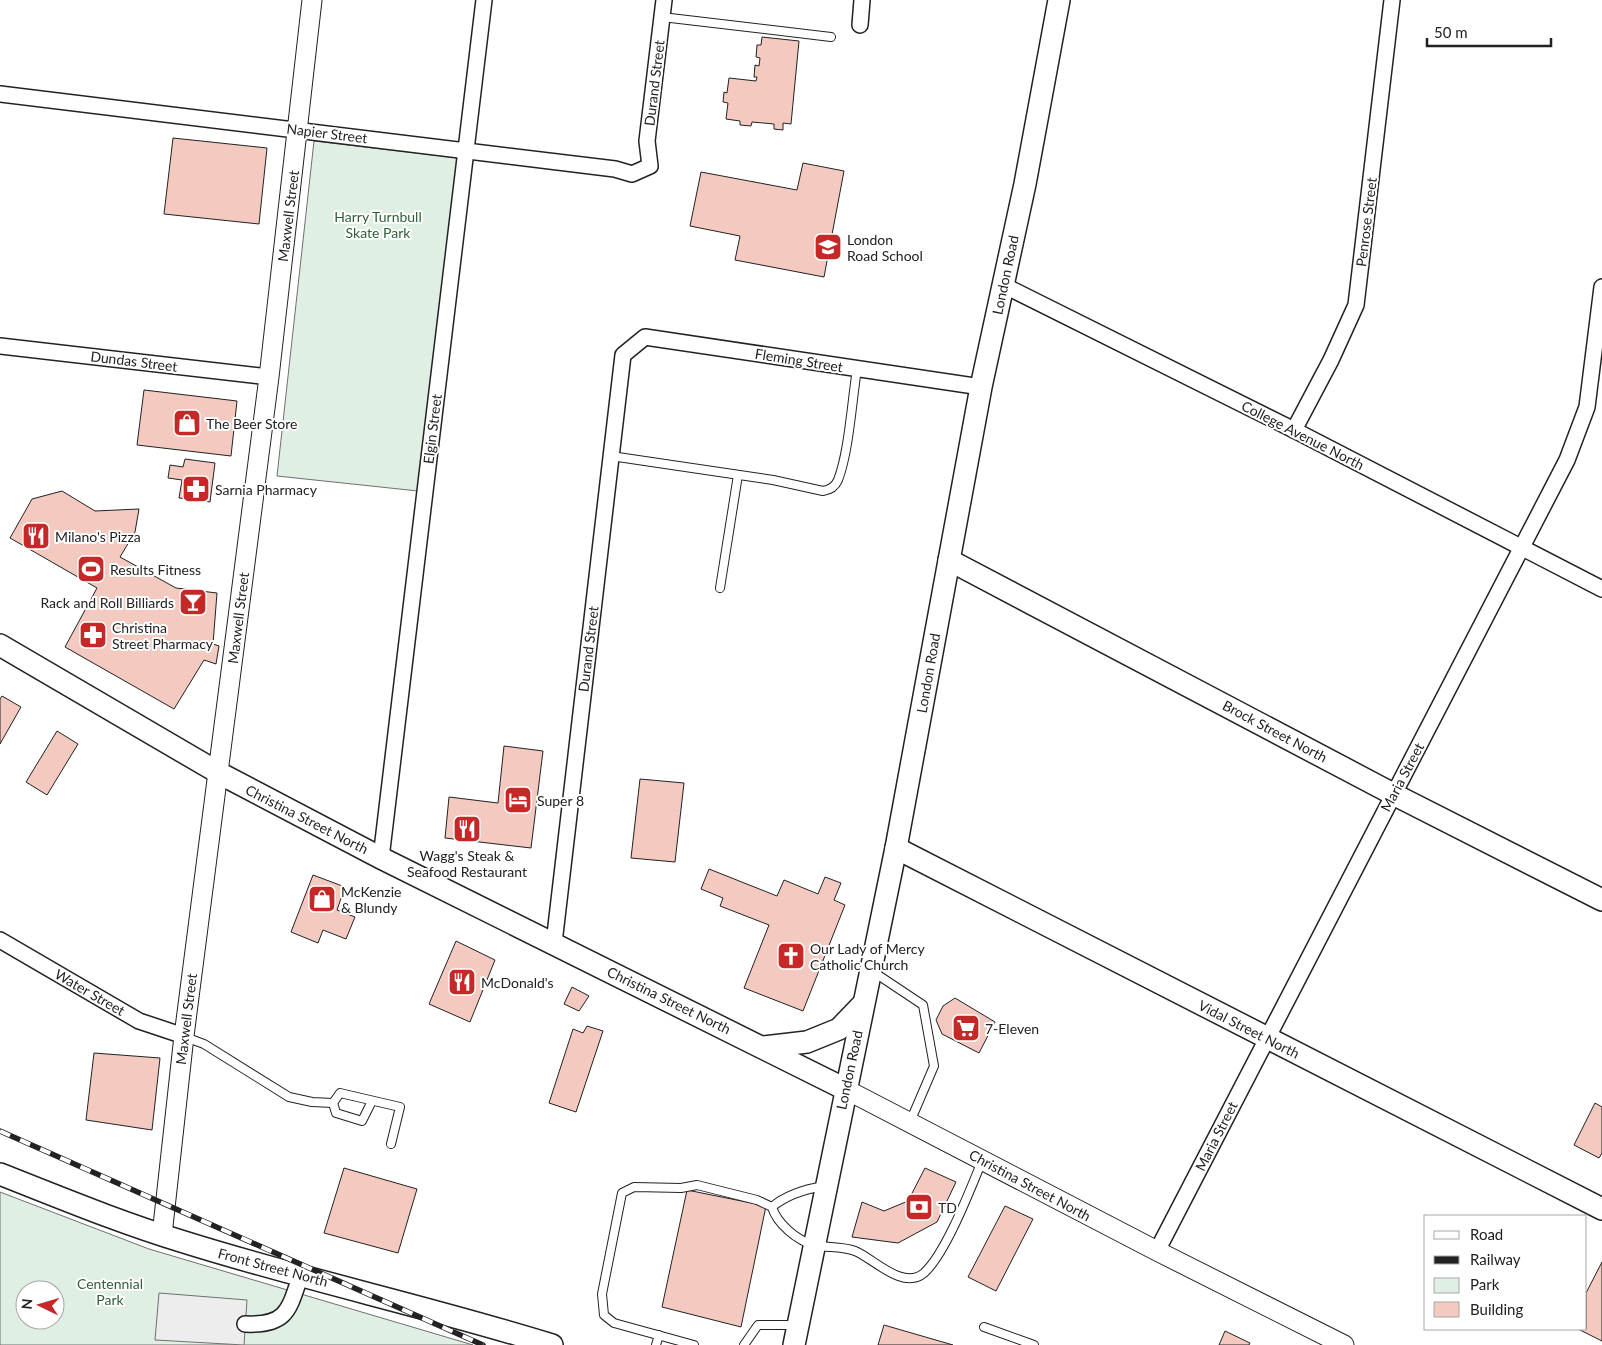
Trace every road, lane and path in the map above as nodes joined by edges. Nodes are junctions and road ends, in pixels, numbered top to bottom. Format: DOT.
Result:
graph roads {
  1 [pos="312,0"];
  2 [pos="484,0"];
  3 [pos="664,0"];
  4 [pos="862,0"];
  5 [pos="1060,0"];
  6 [pos="1392,0"];
  7 [pos="662,17"];
  8 [pos="860,25"];
  9 [pos="830,37"];
  10 [pos="0,94"];
  11 [pos="298,130"];
  12 [pos="466,150"];
  13 [pos="650,166"];
  14 [pos="1002,284"];
  15 [pos="1602,287"];
  16 [pos="0,346"];
  17 [pos="623,355"];
  18 [pos="857,368"];
  19 [pos="269,377"];
  20 [pos="981,387"];
  21 [pos="1294,430"];
  22 [pos="611,456"];
  23 [pos="738,475"];
  24 [pos="1522,548"];
  25 [pos="949,560"];
  26 [pos="720,588"];
  27 [pos="1602,589"];
  28 [pos="0,645"];
  29 [pos="219,773"];
  30 [pos="1393,794"];
  31 [pos="896,848"];
  32 [pos="381,858"];
  33 [pos="1602,900"];
  34 [pos="0,940"];
  35 [pos="554,943"];
  36 [pos="870,970"];
  37 [pos="863,1004"];
  38 [pos="184,1036"];
  39 [pos="1267,1038"];
  40 [pos="764,1047"];
  41 [pos="845,1089"];
  42 [pos="372,1101"];
  43 [pos="333,1103"];
  44 [pos="910,1122"];
  45 [pos="391,1144"];
  46 [pos="983,1160"];
  47 [pos="0,1174"];
  48 [pos="826,1186"];
  49 [pos="772,1207"];
  50 [pos="1602,1209"];
  51 [pos="162,1235"];
  52 [pos="813,1244"];
  53 [pos="1157,1251"];
  54 [pos="300,1274"];
  55 [pos="246,1324"];
  56 [pos="984,1327"];
  57 [pos="658,1335"];
  58 [pos="796,1335"];
  59 [pos="552,1345"];
  60 [pos="656,1345"];
  61 [pos="694,1345"];
  62 [pos="744,1345"];
  63 [pos="1034,1345"];
  64 [pos="1344,1345"];
  1 -- 11 [label="street, Maxwell Street"];
  2 -- 12 [label="street, Elgin Street"];
  3 -- 7 [label="street, Durand Street"];
  4 -- 8 [label="street"];
  5 -- 14 [label="main road, London Road"];
  6 -- 21 [label="street, Penrose Street"];
  7 -- 9 [label="lane"];
  7 -- 13 [label="street, Durand Street"];
  10 -- 11 [label="street, Napier Street"];
  11 -- 12 [label="street, Napier Street"];
  11 -- 19 [label="street, Maxwell Street"];
  12 -- 13 [label="street, Napier Street"];
  12 -- 32 [label="street, Elgin Street"];
  14 -- 20 [label="main road, London Road"];
  14 -- 21 [label="street, College Avenue North"];
  15 -- 24 [label="street, Maria Street"];
  16 -- 19 [label="street, Dundas Street"];
  17 -- 18 [label="street, Fleming Street"];
  17 -- 22 [label="street, Durand Street"];
  18 -- 20 [label="street, Fleming Street"];
  18 -- 23 [label="lane"];
  19 -- 29 [label="street, Maxwell Street"];
  20 -- 25 [label="main road, London Road"];
  21 -- 24 [label="street, College Avenue North"];
  22 -- 23 [label="lane"];
  22 -- 35 [label="street, Durand Street"];
  23 -- 26 [label="lane"];
  24 -- 27 [label="street, College Avenue North"];
  24 -- 30 [label="street, Maria Street"];
  25 -- 30 [label="main road, Brock Street North"];
  25 -- 31 [label="main road, London Road"];
  28 -- 29 [label="main road, Christina Street North"];
  29 -- 32 [label="main road, Christina Street North"];
  29 -- 38 [label="street, Maxwell Street"];
  30 -- 33 [label="main road, Brock Street North"];
  30 -- 39 [label="street, Maria Street"];
  31 -- 36 [label="main road, London Road"];
  31 -- 39 [label="main road, Vidal Street North"];
  32 -- 35 [label="main road, Christina Street North"];
  34 -- 38 [label="street, Water Street"];
  35 -- 40 [label="main road, Christina Street North"];
  36 -- 37 [label="main road, London Road"];
  36 -- 44 [label="lane"];
  37 -- 40 [label="main road"];
  37 -- 41 [label="main road, London Road"];
  38 -- 43 [label="lane"];
  38 -- 51 [label="street, Maxwell Street"];
  39 -- 50 [label="main road, Vidal Street North"];
  39 -- 53 [label="street, Maria Street"];
  40 -- 41 [label="main road, Christina Street North"];
  41 -- 44 [label="street, Christina Street North"];
  41 -- 48 [label="main road, London Road"];
  42 -- 43 [label="lane"];
  42 -- 43 [label="lane"];
  42 -- 45 [label="lane"];
  44 -- 46 [label="street, Christina Street North"];
  46 -- 52 [label="lane"];
  46 -- 53 [label="street, Christina Street North"];
  47 -- 51 [label="main road, Front Street North"];
  48 -- 49 [label="lane"];
  48 -- 52 [label="main road, London Road"];
  49 -- 52 [label="lane"];
  49 -- 57 [label="lane"];
  51 -- 54 [label="main road, Front Street North"];
  52 -- 58 [label="main road, London Road"];
  53 -- 64 [label="street, Christina Street North"];
  54 -- 55 [label="street"];
  54 -- 59 [label="main road, Front Street North"];
  56 -- 63 [label="lane"];
  57 -- 60 [label="lane"];
  57 -- 61 [label="lane"];
  58 -- 62 [label="lane"];
}
